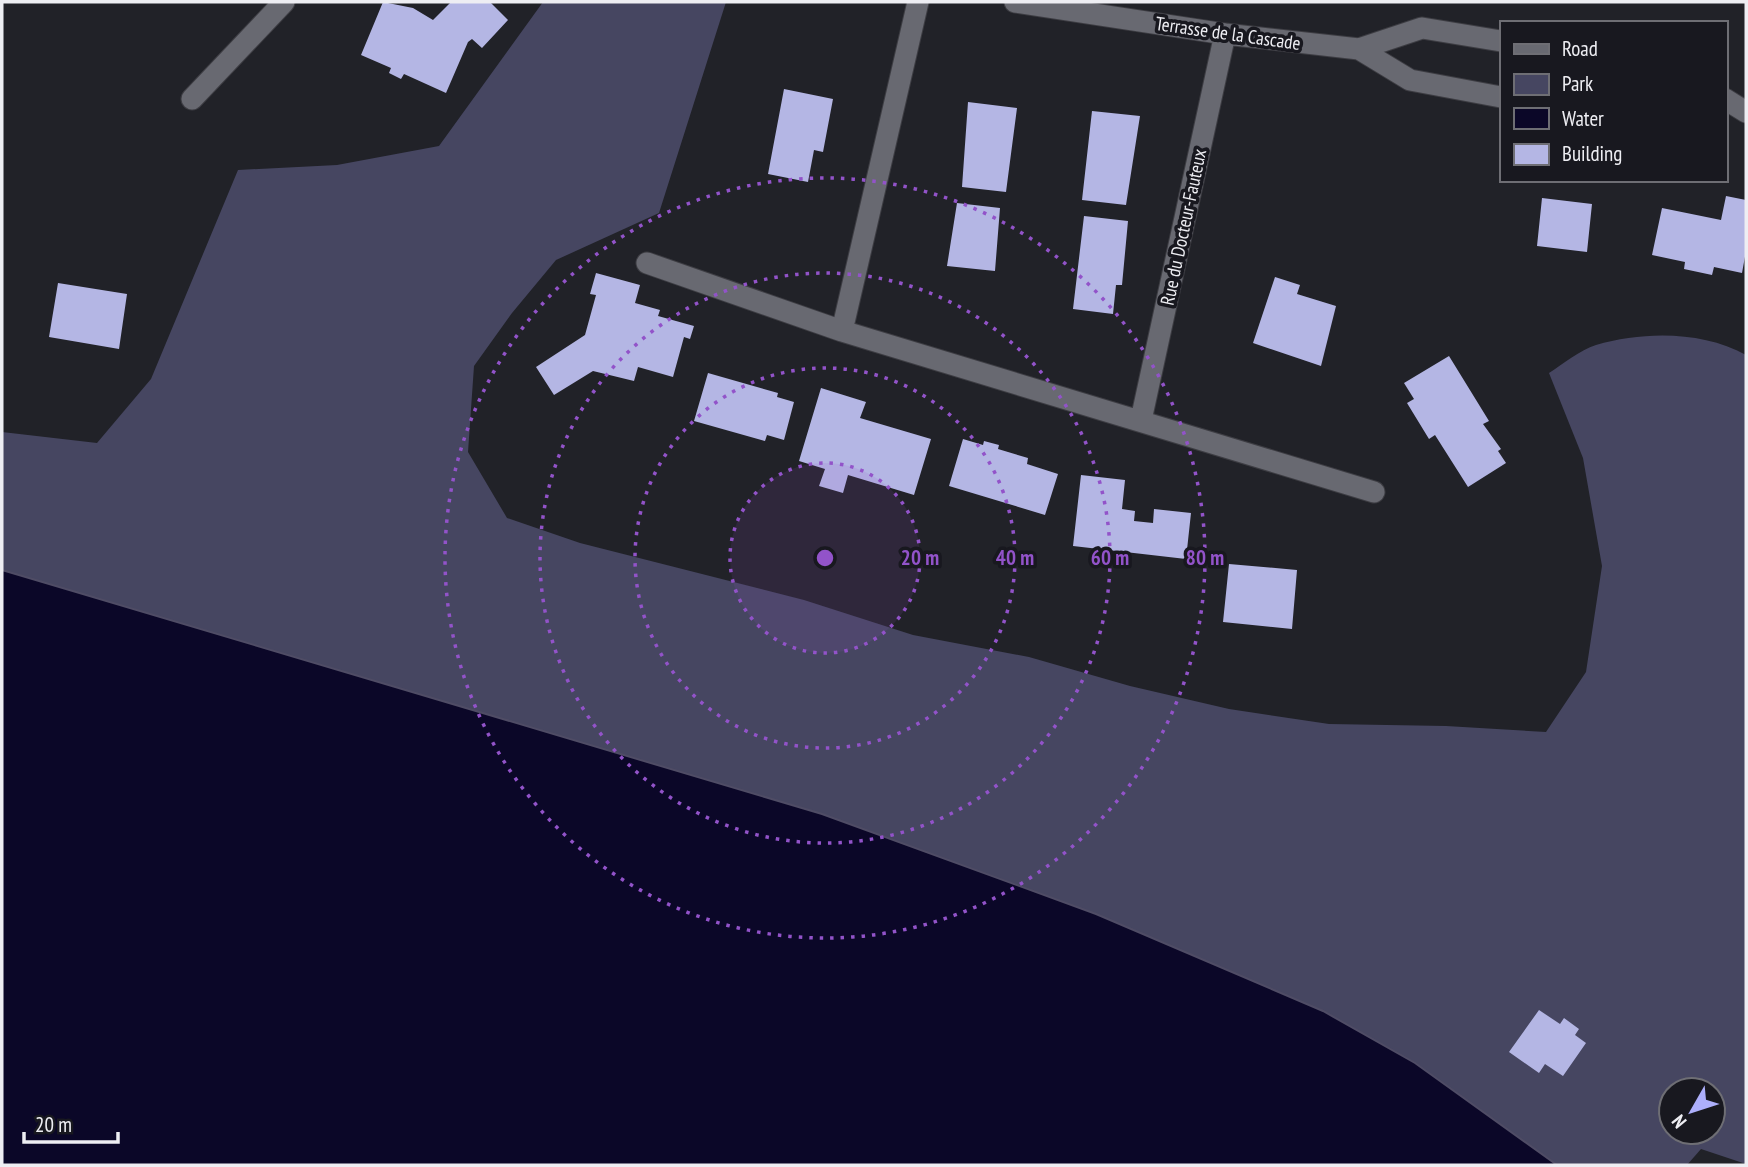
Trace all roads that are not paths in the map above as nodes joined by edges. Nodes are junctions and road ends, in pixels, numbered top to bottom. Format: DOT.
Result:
graph roads {
  1 [pos="285,2"];
  2 [pos="918,2"];
  3 [pos="1015,2"];
  4 [pos="1225,34"];
  5 [pos="1500,41"];
  6 [pos="1359,49"];
  7 [pos="1500,97"];
  8 [pos="192,99"];
  9 [pos="647,263"];
  10 [pos="842,331"];
  11 [pos="1141,420"];
  12 [pos="1374,492"];
  1 -- 8 [label="street"];
  2 -- 10 [label="street"];
  3 -- 4 [label="street, Terrasse de la Cascade"];
  4 -- 6 [label="street, Terrasse de la Cascade"];
  4 -- 11 [label="street, Rue du Docteur-Fauteux"];
  5 -- 6 [label="street, Terrasse de la Cascade"];
  6 -- 7 [label="street, Terrasse de la Cascade"];
  9 -- 10 [label="street"];
  10 -- 11 [label="street"];
  11 -- 12 [label="street"];
}
